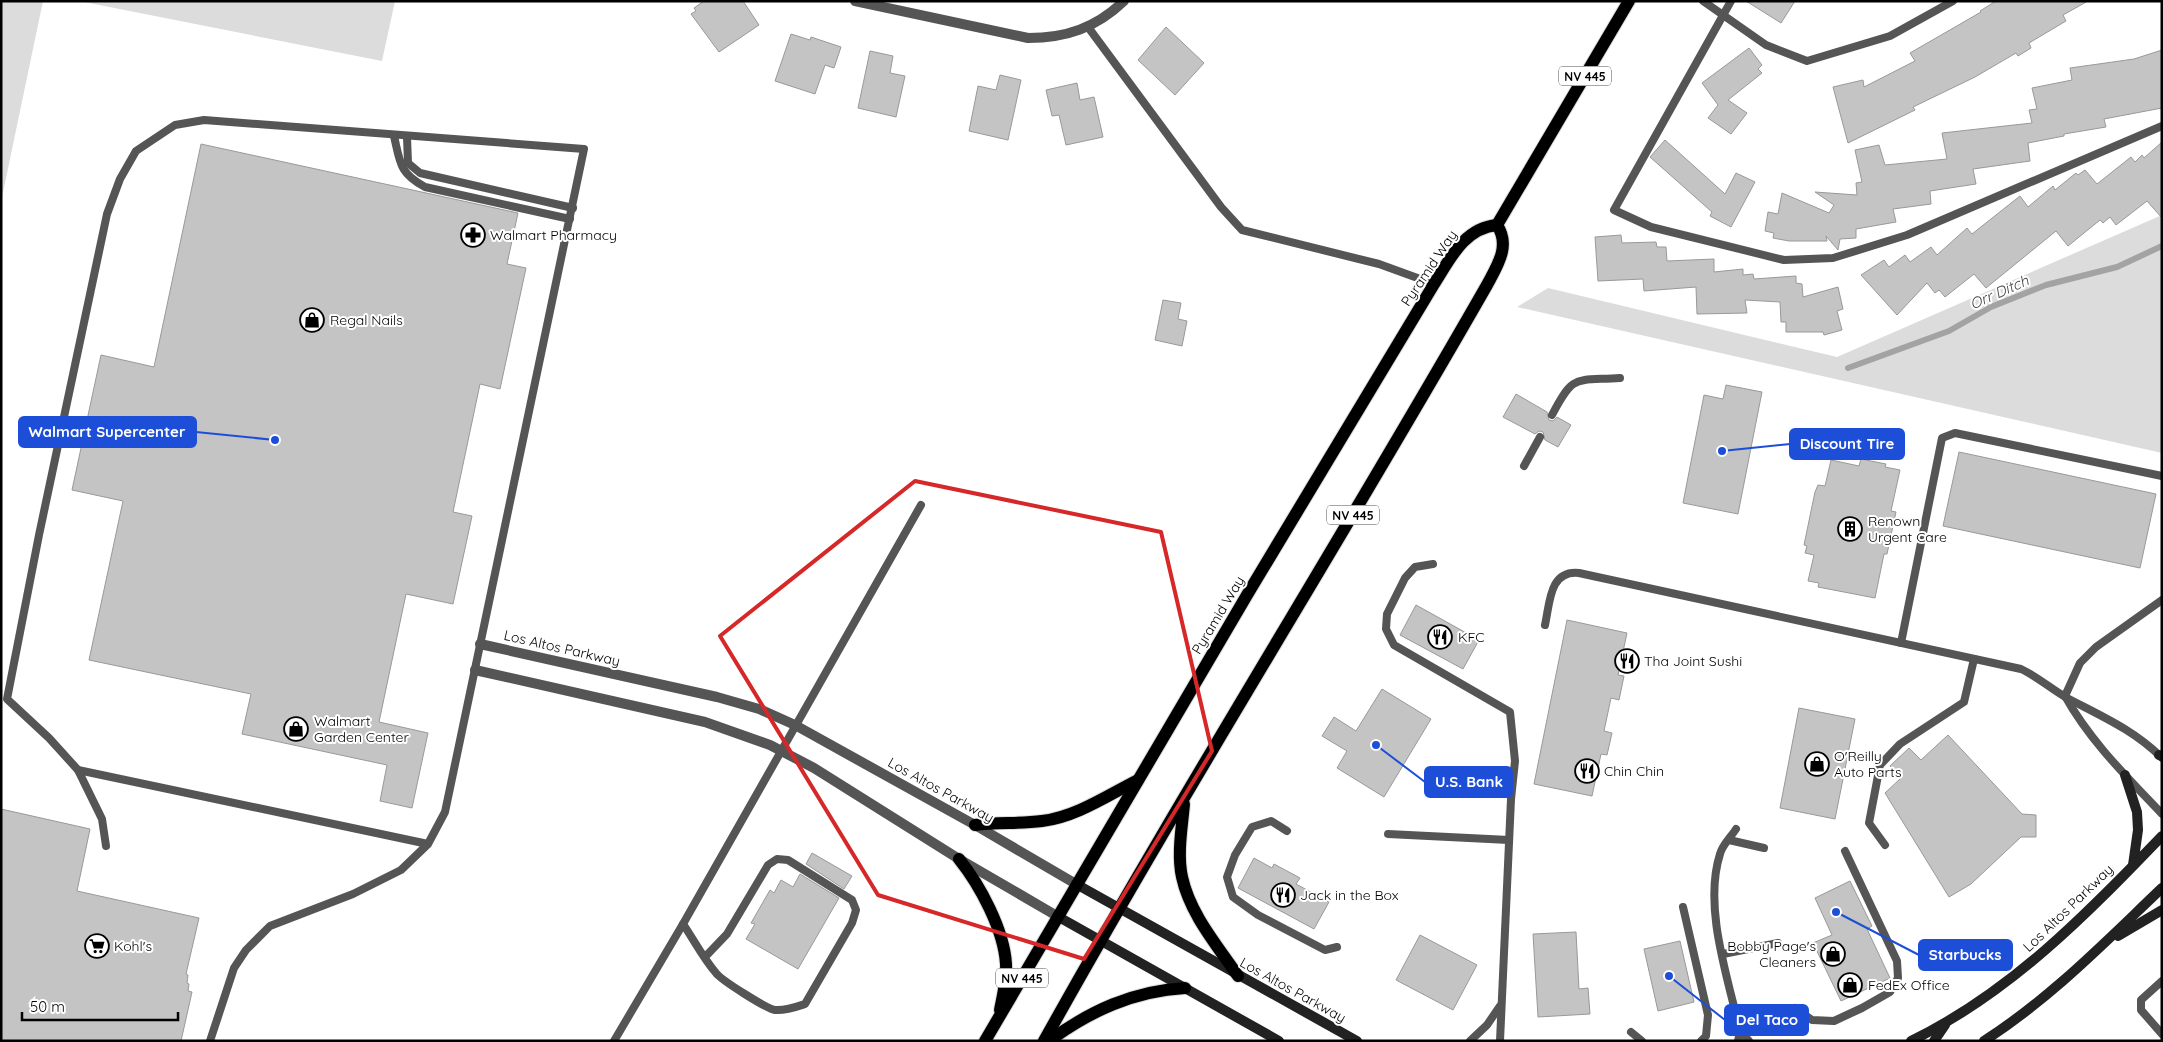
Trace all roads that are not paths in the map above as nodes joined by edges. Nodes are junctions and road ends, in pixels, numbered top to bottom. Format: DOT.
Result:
graph roads {
  1 [pos="855,1"];
  2 [pos="1124,1"];
  3 [pos="1629,1"];
  4 [pos="1703,1"];
  5 [pos="1731,1"];
  6 [pos="1953,1"];
  7 [pos="1724,14"];
  8 [pos="1088,27"];
  9 [pos="2162,126"];
  10 [pos="394,136"];
  11 [pos="406,137"];
  12 [pos="573,208"];
  13 [pos="570,219"];
  14 [pos="1497,225"];
  15 [pos="1434,284"];
  16 [pos="1620,378"];
  17 [pos="1552,415"];
  18 [pos="1540,437"];
  19 [pos="1524,466"];
  20 [pos="2162,476"];
  21 [pos="920,505"];
  22 [pos="1433,564"];
  23 [pos="2162,600"];
  24 [pos="1545,625"];
  25 [pos="1901,643"];
  26 [pos="480,644"];
  27 [pos="1974,659"];
  28 [pos="475,670"];
  29 [pos="2065,696"];
  30 [pos="4,702"];
  31 [pos="795,724"];
  32 [pos="781,750"];
  33 [pos="2161,756"];
  34 [pos="78,770"];
  35 [pos="2125,775"];
  36 [pos="1138,780"];
  37 [pos="1184,801"];
  38 [pos="2162,814"];
  39 [pos="975,824"];
  40 [pos="1736,829"];
  41 [pos="1286,832"];
  42 [pos="1388,834"];
  43 [pos="2162,836"];
  44 [pos="1509,840"];
  45 [pos="1729,840"];
  46 [pos="428,844"];
  47 [pos="1885,845"];
  48 [pos="106,846"];
  49 [pos="1764,848"];
  50 [pos="1845,851"];
  51 [pos="959,859"];
  52 [pos="2133,865"];
  53 [pos="1076,884"];
  54 [pos="2162,888"];
  55 [pos="1683,906"];
  56 [pos="1119,909"];
  57 [pos="2162,910"];
  58 [pos="1058,916"];
  59 [pos="683,924"];
  60 [pos="1100,940"];
  61 [pos="1778,943"];
  62 [pos="2102,945"];
  63 [pos="1337,948"];
  64 [pos="1723,954"];
  65 [pos="705,957"];
  66 [pos="1238,976"];
  67 [pos="2162,981"];
  68 [pos="1185,988"];
  69 [pos="1500,1006"];
  70 [pos="1795,1008"];
  71 [pos="998,1020"];
  72 [pos="1945,1024"];
  73 [pos="1740,1031"];
  74 [pos="1631,1032"];
  75 [pos="2162,1034"];
  76 [pos="210,1041"];
  77 [pos="614,1041"];
  78 [pos="985,1041"];
  79 [pos="1044,1041"];
  80 [pos="1049,1041"];
  81 [pos="1279,1041"];
  82 [pos="1357,1041"];
  83 [pos="1470,1041"];
  84 [pos="1500,1041"];
  85 [pos="1642,1041"];
  86 [pos="1701,1041"];
  87 [pos="1738,1041"];
  88 [pos="1749,1041"];
  89 [pos="1912,1041"];
  90 [pos="1934,1041"];
  91 [pos="1984,1041"];
  1 -- 8 [label="street"];
  2 -- 8 [label="street"];
  3 -- 14 [label="main road, NV 445"];
  4 -- 7 [label="lane"];
  5 -- 7 [label="lane"];
  6 -- 7 [label="lane"];
  7 -- 9 [label="lane"];
  8 -- 15 [label="lane"];
  10 -- 11 [label="lane"];
  10 -- 13 [label="lane"];
  10 -- 30 [label="lane"];
  11 -- 12 [label="lane"];
  11 -- 12 [label="lane"];
  12 -- 13 [label="lane"];
  13 -- 26 [label="lane"];
  14 -- 15 [label="main road, Pyramid Way / NV 445"];
  14 -- 37 [label="main road, NV 445"];
  15 -- 36 [label="main road, Pyramid Way / NV 445"];
  16 -- 17 [label="lane"];
  18 -- 19 [label="lane"];
  20 -- 25 [label="lane"];
  21 -- 31 [label="lane"];
  22 -- 44 [label="lane"];
  23 -- 29 [label="lane"];
  24 -- 25 [label="lane"];
  25 -- 27 [label="lane"];
  26 -- 28 [label="lane"];
  26 -- 31 [label="street, Los Altos Parkway"];
  27 -- 29 [label="lane"];
  27 -- 47 [label="lane"];
  28 -- 32 [label="street"];
  28 -- 46 [label="lane"];
  29 -- 33 [label="lane"];
  29 -- 35 [label="lane"];
  30 -- 34 [label="lane"];
  31 -- 32 [label="lane"];
  31 -- 39 [label="street, Los Altos Parkway"];
  32 -- 51 [label="street"];
  32 -- 59 [label="lane"];
  34 -- 46 [label="lane"];
  34 -- 48 [label="lane"];
  35 -- 38 [label="lane"];
  35 -- 52 [label="main road"];
  36 -- 39 [label="main road"];
  36 -- 53 [label="main road, Pyramid Way / NV 445"];
  37 -- 56 [label="main road, NV 445"];
  37 -- 66 [label="main road"];
  39 -- 53 [label="street, Los Altos Parkway"];
  40 -- 45 [label="lane"];
  41 -- 63 [label="lane"];
  42 -- 44 [label="lane"];
  43 -- 52 [label="main road, Los Altos Parkway"];
  44 -- 69 [label="lane"];
  45 -- 49 [label="lane"];
  45 -- 64 [label="lane"];
  46 -- 76 [label="lane"];
  50 -- 70 [label="lane"];
  51 -- 58 [label="street"];
  51 -- 71 [label="main road"];
  52 -- 72 [label="main road, Los Altos Parkway"];
  53 -- 56 [label="main road, Los Altos Parkway"];
  53 -- 58 [label="main road, Pyramid Way / NV 445"];
  54 -- 62 [label="main road"];
  55 -- 86 [label="lane"];
  56 -- 60 [label="main road, NV 445"];
  56 -- 66 [label="main road, Los Altos Parkway"];
  57 -- 62 [label="main road"];
  58 -- 60 [label="main road"];
  58 -- 71 [label="main road, Pyramid Way / NV 445"];
  59 -- 65 [label="lane"];
  59 -- 77 [label="lane"];
  60 -- 68 [label="main road"];
  60 -- 79 [label="main road, NV 445"];
  61 -- 64 [label="lane"];
  62 -- 91 [label="main road"];
  64 -- 73 [label="lane"];
  65 -- 65 [label="lane"];
  66 -- 82 [label="main road, Los Altos Parkway"];
  67 -- 75 [label="lane"];
  68 -- 80 [label="main road"];
  68 -- 81 [label="main road"];
  69 -- 83 [label="lane"];
  69 -- 84 [label="lane"];
  71 -- 78 [label="main road, Pyramid Way / NV 445"];
  72 -- 89 [label="main road, Los Altos Parkway"];
  72 -- 90 [label="main road"];
  73 -- 87 [label="lane"];
  73 -- 88 [label="lane"];
  74 -- 85 [label="lane"];
}
